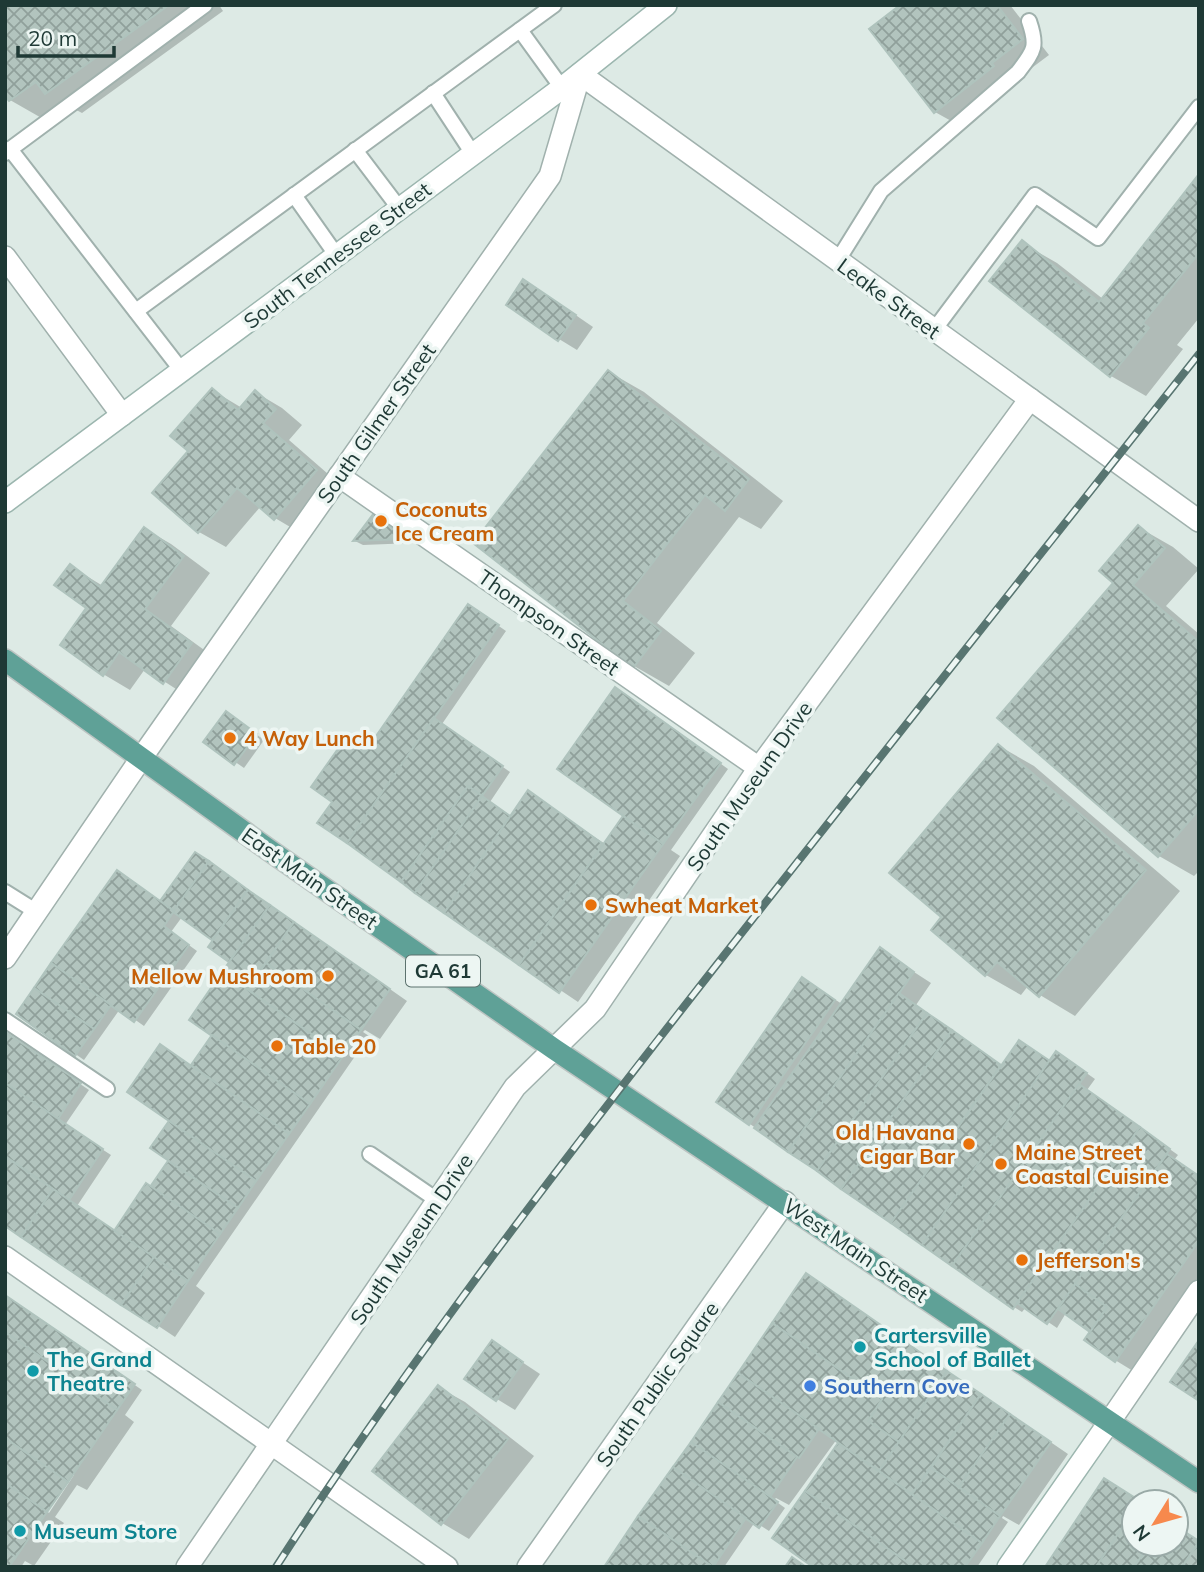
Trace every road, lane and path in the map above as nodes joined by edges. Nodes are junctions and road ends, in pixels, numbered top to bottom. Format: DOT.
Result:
graph roads {
  1 [pos="205,5"];
  2 [pos="554,5"];
  3 [pos="666,5"];
  4 [pos="1030,21"];
  5 [pos="520,30"];
  6 [pos="580,74"];
  7 [pos="562,88"];
  8 [pos="433,93"];
  9 [pos="1199,107"];
  10 [pos="355,150"];
  11 [pos="8,151"];
  12 [pos="472,154"];
  13 [pos="294,195"];
  14 [pos="399,208"];
  15 [pos="337,256"];
  16 [pos="5,257"];
  17 [pos="838,260"];
  18 [pos="136,311"];
  19 [pos="934,330"];
  20 [pos="182,371"];
  21 [pos="1030,399"];
  22 [pos="122,415"];
  23 [pos="339,476"];
  24 [pos="5,502"];
  25 [pos="1199,521"];
  26 [pos="5,660"];
  27 [pos="142,757"];
  28 [pos="759,768"];
  29 [pos="5,892"];
  30 [pos="37,912"];
  31 [pos="5,958"];
  32 [pos="5,1020"];
  33 [pos="554,1049"];
  34 [pos="107,1089"];
  35 [pos="617,1090"];
  36 [pos="370,1154"];
  37 [pos="437,1200"];
  38 [pos="785,1202"];
  39 [pos="5,1257"];
  40 [pos="1199,1291"];
  41 [pos="1110,1421"];
  42 [pos="271,1444"];
  43 [pos="1199,1482"];
  44 [pos="187,1567"];
  45 [pos="447,1567"];
  46 [pos="528,1567"];
  47 [pos="1009,1567"];
  1 -- 11 [label="lane"];
  2 -- 5 [label="lane"];
  3 -- 6 [label="street, South Tennessee Street"];
  4 -- 17 [label="lane"];
  5 -- 7 [label="lane"];
  5 -- 8 [label="lane"];
  6 -- 7 [label="street, South Tennessee Street"];
  6 -- 17 [label="street, Leake Street"];
  6 -- 23 [label="street, South Gilmer Street"];
  7 -- 12 [label="street, South Tennessee Street"];
  8 -- 10 [label="lane"];
  8 -- 12 [label="lane"];
  9 -- 19 [label="lane"];
  10 -- 13 [label="lane"];
  10 -- 14 [label="lane"];
  11 -- 18 [label="lane"];
  12 -- 14 [label="street, South Tennessee Street"];
  13 -- 15 [label="lane"];
  13 -- 18 [label="lane"];
  14 -- 15 [label="street, South Tennessee Street"];
  15 -- 20 [label="street, South Tennessee Street"];
  16 -- 22 [label="street"];
  17 -- 19 [label="street, Leake Street"];
  18 -- 20 [label="lane"];
  19 -- 21 [label="street, Leake Street"];
  20 -- 22 [label="street, South Tennessee Street"];
  21 -- 25 [label="street, Leake Street"];
  21 -- 28 [label="street, South Museum Drive"];
  22 -- 24 [label="street, South Tennessee Street"];
  23 -- 27 [label="street, South Gilmer Street"];
  23 -- 28 [label="street, Thompson Street"];
  26 -- 27 [label="main road, East Main Street / GA 61"];
  27 -- 30 [label="street, South Gilmer Street"];
  27 -- 33 [label="main road, East Main Street / GA 61"];
  28 -- 33 [label="street, South Museum Drive"];
  29 -- 30 [label="lane"];
  30 -- 31 [label="street, South Gilmer Street"];
  32 -- 34 [label="lane"];
  33 -- 35 [label="main road, East Main Street / GA 61"];
  33 -- 37 [label="street, South Museum Drive"];
  35 -- 38 [label="main road, West Main Street / GA 61"];
  36 -- 37 [label="lane"];
  37 -- 42 [label="street, South Museum Drive"];
  38 -- 41 [label="main road, West Main Street / GA 61"];
  38 -- 46 [label="street, South Public Square"];
  39 -- 42 [label="street"];
  40 -- 41 [label="street"];
  41 -- 43 [label="main road, West Main Street / GA 61"];
  41 -- 47 [label="street"];
  42 -- 44 [label="street, South Museum Drive"];
  42 -- 45 [label="street"];
}
